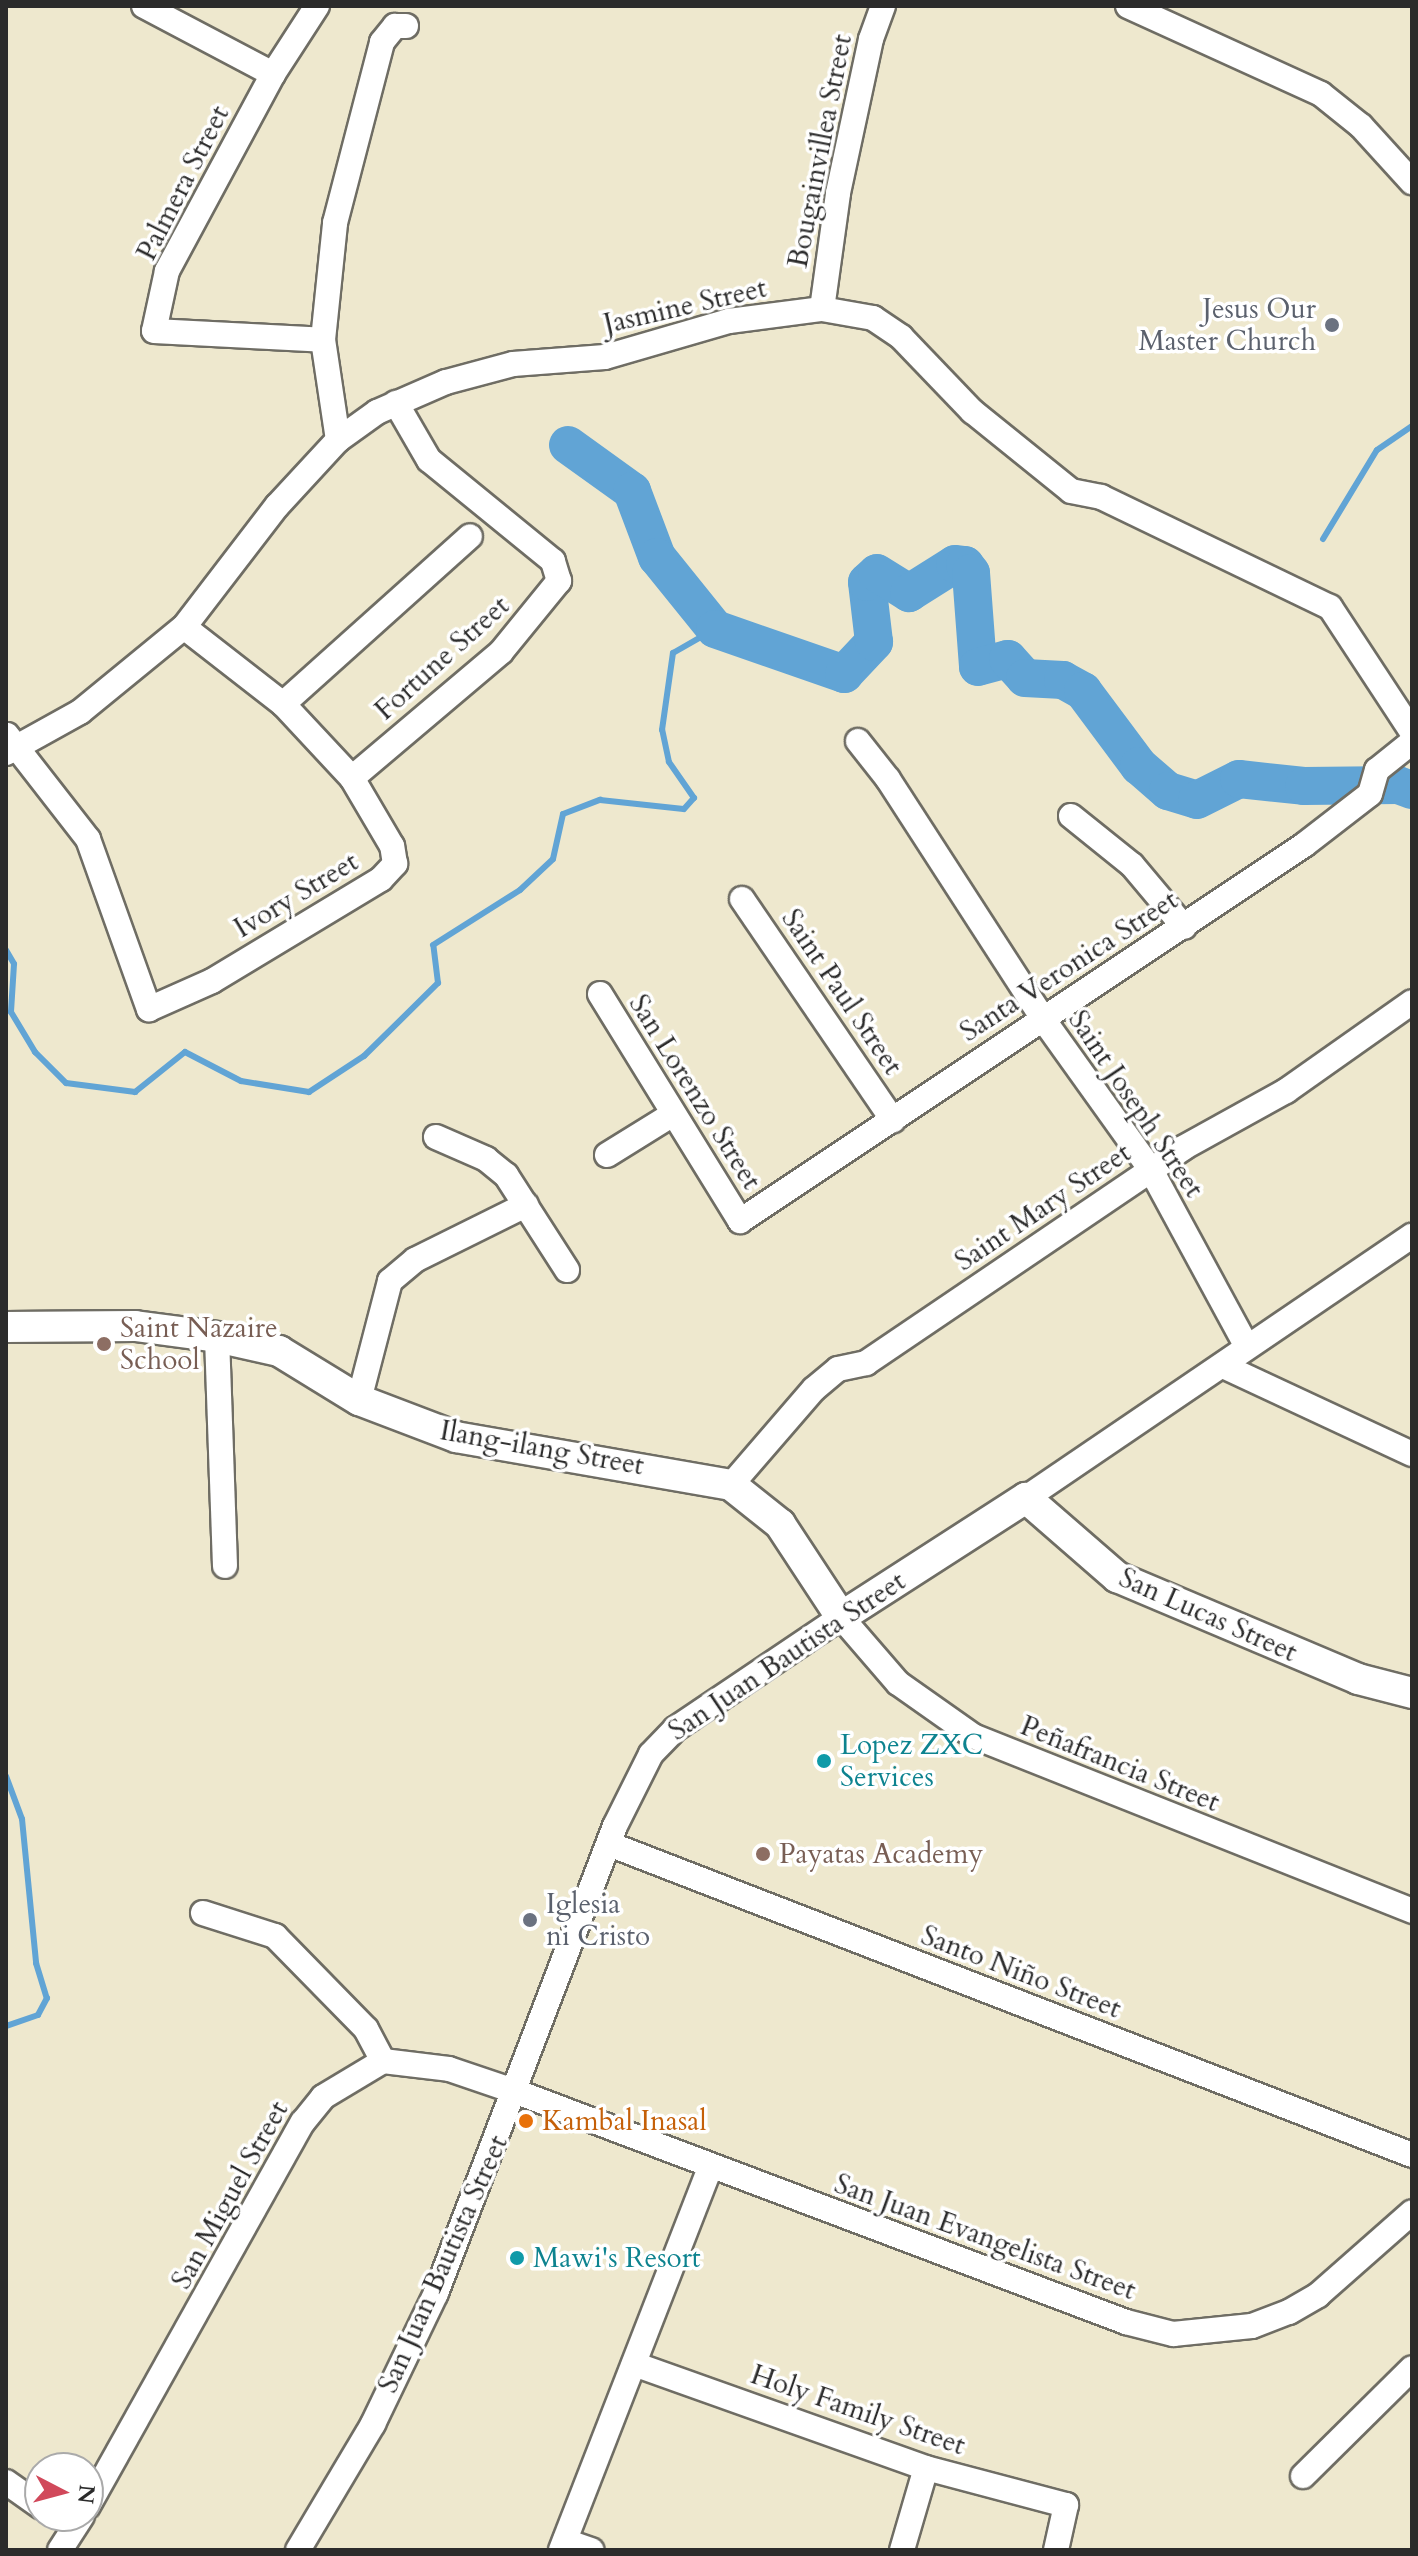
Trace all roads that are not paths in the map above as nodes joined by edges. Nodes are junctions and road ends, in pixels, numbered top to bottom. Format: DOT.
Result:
graph roads {
  1 [pos="144,6"];
  2 [pos="317,6"];
  3 [pos="883,6"];
  4 [pos="1128,6"];
  5 [pos="406,26"];
  6 [pos="273,74"];
  7 [pos="1412,182"];
  8 [pos="822,309"];
  9 [pos="323,340"];
  10 [pos="396,403"];
  11 [pos="338,440"];
  12 [pos="470,536"];
  13 [pos="184,627"];
  14 [pos="283,704"];
  15 [pos="1412,732"];
  16 [pos="858,741"];
  17 [pos="1412,742"];
  18 [pos="9,744"];
  19 [pos="352,778"];
  20 [pos="1071,816"];
  21 [pos="742,899"];
  22 [pos="1184,927"];
  23 [pos="600,994"];
  24 [pos="1412,1002"];
  25 [pos="1043,1019"];
  26 [pos="673,1114"];
  27 [pos="893,1120"];
  28 [pos="436,1137"];
  29 [pos="607,1155"];
  30 [pos="1151,1170"];
  31 [pos="526,1205"];
  32 [pos="740,1221"];
  33 [pos="1412,1236"];
  34 [pos="567,1270"];
  35 [pos="6,1327"];
  36 [pos="217,1337"];
  37 [pos="1247,1347"];
  38 [pos="1223,1366"];
  39 [pos="359,1400"];
  40 [pos="1412,1454"];
  41 [pos="731,1485"];
  42 [pos="1026,1498"];
  43 [pos="225,1566"];
  44 [pos="841,1617"];
  45 [pos="1412,1693"];
  46 [pos="609,1844"];
  47 [pos="1412,1911"];
  48 [pos="203,1913"];
  49 [pos="383,2061"];
  50 [pos="517,2092"];
  51 [pos="1412,2155"];
  52 [pos="710,2167"];
  53 [pos="1412,2212"];
  54 [pos="634,2364"];
  55 [pos="1412,2368"];
  56 [pos="926,2468"];
  57 [pos="1303,2476"];
  58 [pos="104,2477"];
  59 [pos="6,2482"];
  60 [pos="24,2495"];
  61 [pos="563,2545"];
  62 [pos="298,2550"];
  63 [pos="591,2550"];
  64 [pos="902,2550"];
  65 [pos="1056,2550"];
  1 -- 6 [label="street"];
  2 -- 6 [label="street, Palmera Street"];
  3 -- 8 [label="street, Bougainvillea Street"];
  4 -- 7 [label="street"];
  5 -- 9 [label="street"];
  6 -- 9 [label="street, Palmera Street"];
  8 -- 10 [label="street, Jasmine Street"];
  8 -- 15 [label="street, Jasmine Street"];
  9 -- 11 [label="street"];
  10 -- 11 [label="street, Jasmine Street"];
  10 -- 19 [label="street, Fortune Street"];
  11 -- 13 [label="street, Jasmine Street"];
  12 -- 14 [label="street"];
  13 -- 14 [label="street, Ivory Street"];
  13 -- 18 [label="street, Jasmine Street"];
  14 -- 19 [label="street, Ivory Street"];
  16 -- 25 [label="street, Saint Joseph Street"];
  17 -- 22 [label="street, Santa Veronica Street"];
  18 -- 19 [label="street, Ivory Street"];
  20 -- 22 [label="street"];
  21 -- 27 [label="street, Saint Paul Street"];
  22 -- 25 [label="street, Santa Veronica Street"];
  23 -- 26 [label="street, San Lorenzo Street"];
  24 -- 30 [label="street, Saint Mary Street"];
  25 -- 27 [label="street, Santa Veronica Street"];
  25 -- 30 [label="street, Saint Joseph Street"];
  26 -- 29 [label="street"];
  26 -- 32 [label="street, San Lorenzo Street"];
  27 -- 32 [label="street, Santa Veronica Street"];
  28 -- 31 [label="street"];
  30 -- 37 [label="street, Saint Joseph Street"];
  30 -- 41 [label="street, Saint Mary Street"];
  31 -- 34 [label="street"];
  31 -- 39 [label="street"];
  33 -- 37 [label="street, San Juan Bautista Street"];
  35 -- 36 [label="street, Ilang-ilang Street"];
  36 -- 39 [label="street, Ilang-ilang Street"];
  36 -- 43 [label="street"];
  37 -- 38 [label="street, San Juan Bautista Street"];
  38 -- 40 [label="street"];
  38 -- 42 [label="street, San Juan Bautista Street"];
  39 -- 41 [label="street, Ilang-ilang Street"];
  41 -- 44 [label="street, Ilang-ilang Street"];
  42 -- 44 [label="street, San Juan Bautista Street"];
  42 -- 45 [label="street, San Lucas Street"];
  44 -- 46 [label="street, San Juan Bautista Street"];
  44 -- 47 [label="street, Peñafrancia Street"];
  46 -- 50 [label="street, San Juan Bautista Street"];
  46 -- 51 [label="street, Santo Niño Street"];
  48 -- 49 [label="street"];
  49 -- 50 [label="street"];
  49 -- 58 [label="street, San Miguel Street"];
  50 -- 52 [label="street, San Juan Evangelista Street"];
  50 -- 62 [label="street, San Juan Bautista Street"];
  52 -- 53 [label="street, San Juan Evangelista Street"];
  52 -- 54 [label="street"];
  54 -- 56 [label="street, Holy Family Street"];
  54 -- 61 [label="street"];
  55 -- 57 [label="street"];
  56 -- 64 [label="street"];
  56 -- 65 [label="street, Holy Family Street"];
  59 -- 60 [label="street"];
  61 -- 63 [label="street"];
}
